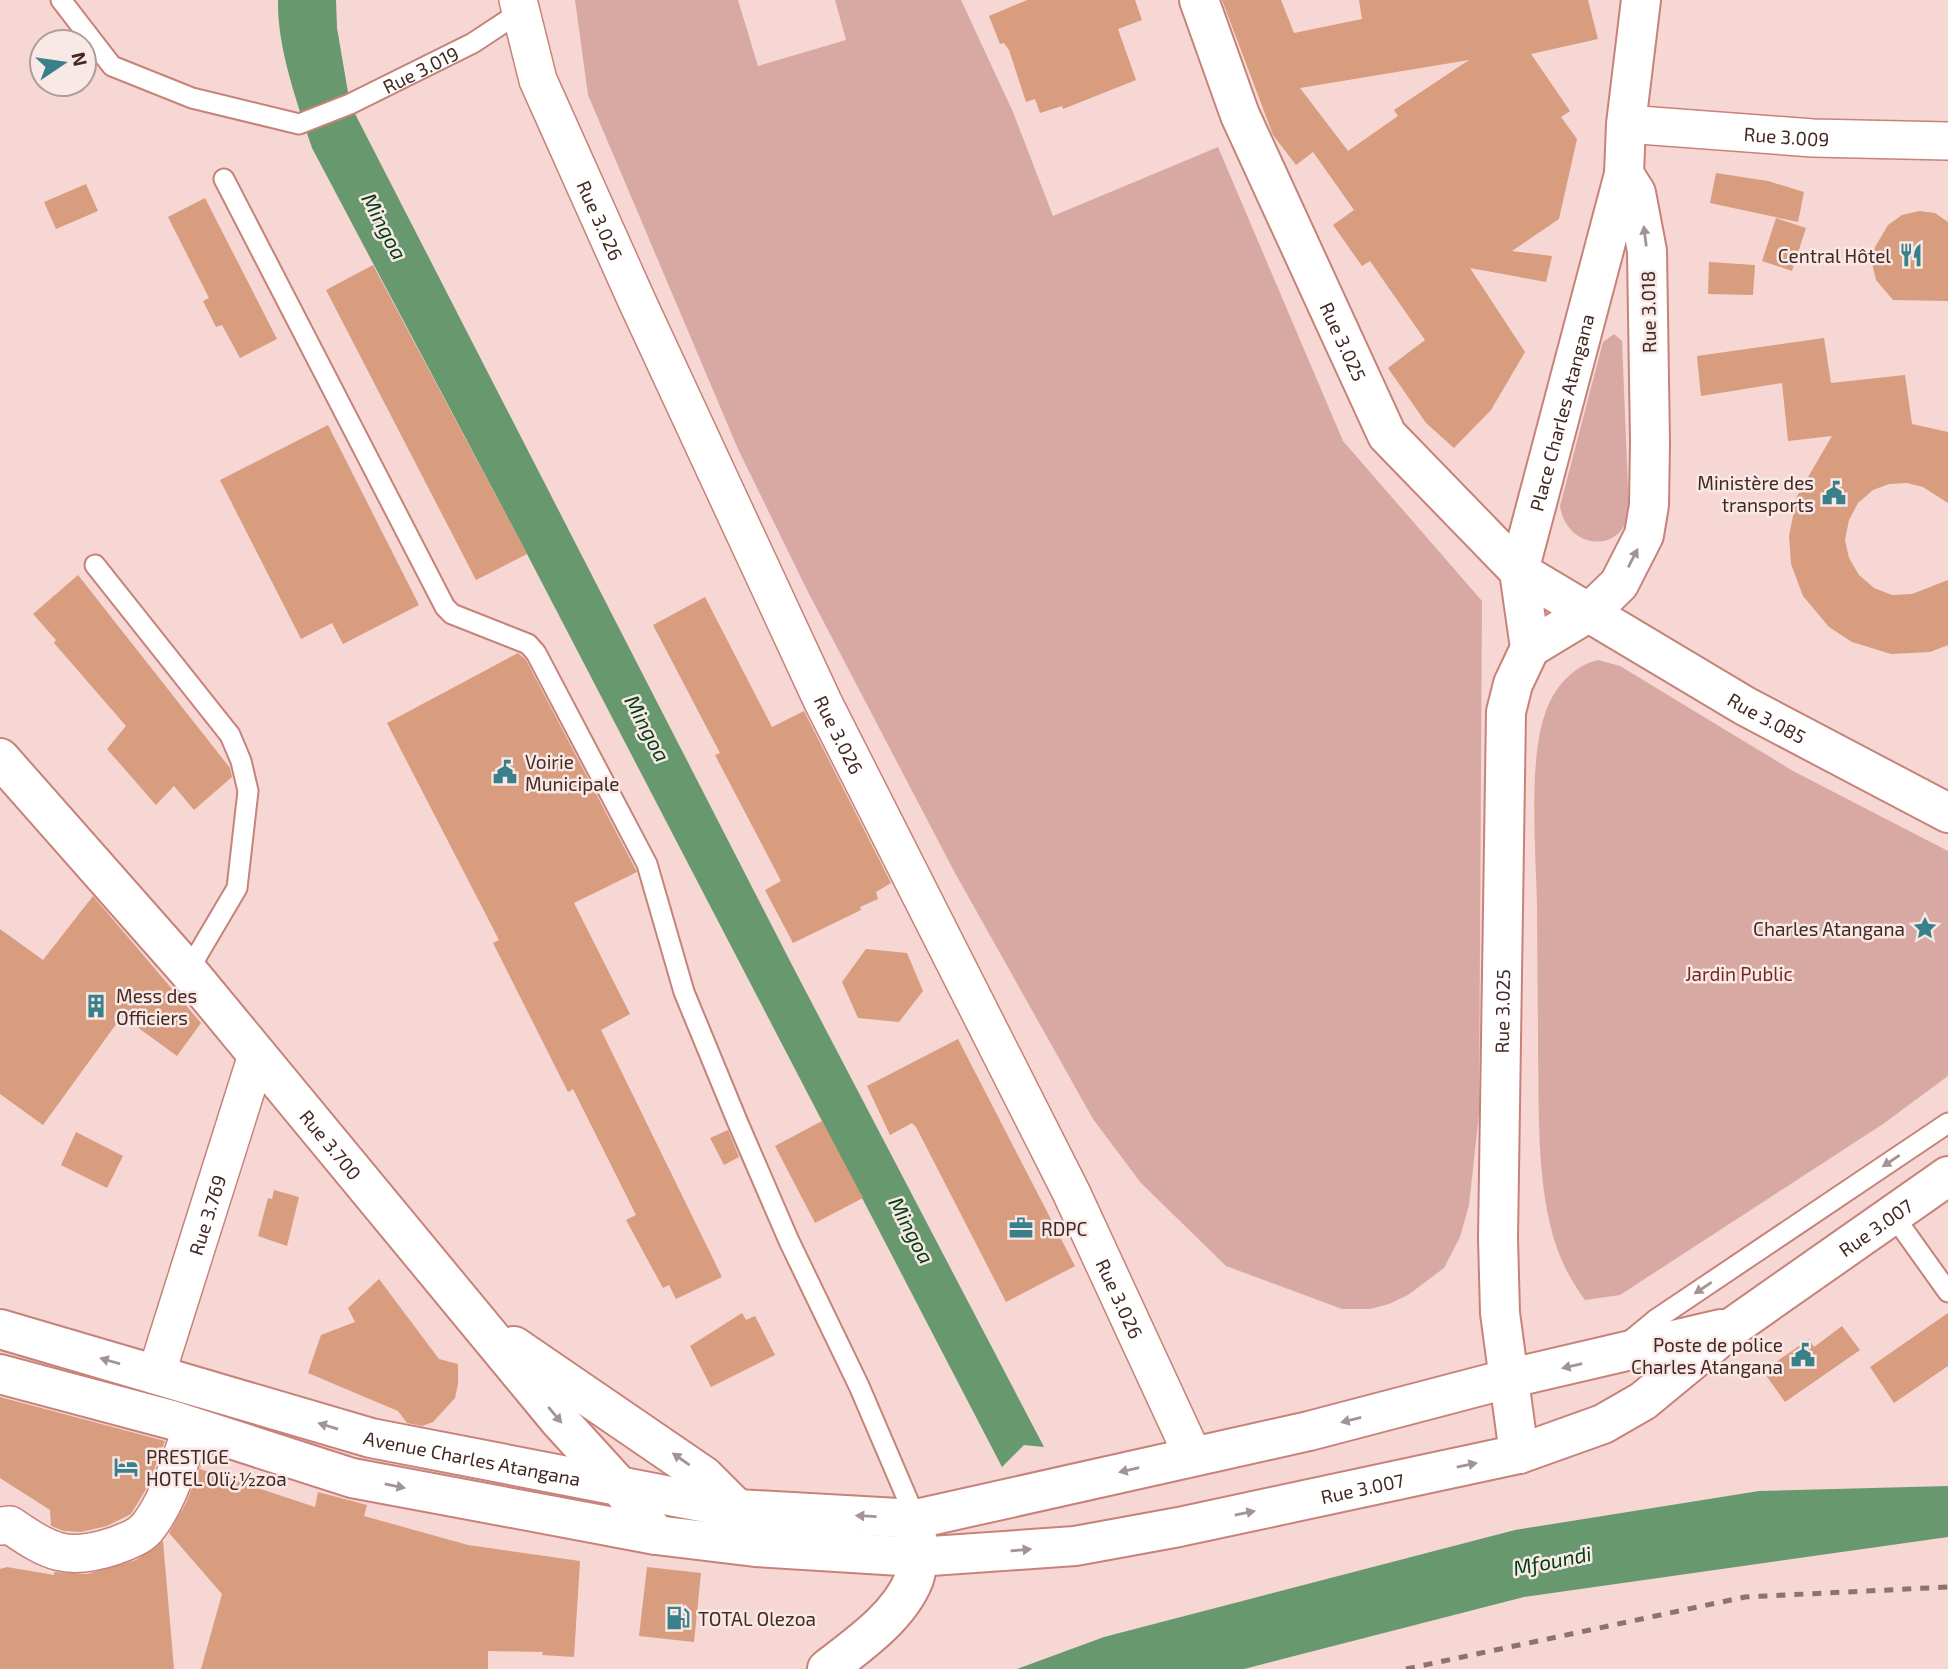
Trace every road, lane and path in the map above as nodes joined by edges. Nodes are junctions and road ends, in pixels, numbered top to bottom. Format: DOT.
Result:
graph roads {
  1 [pos="61,0"];
  2 [pos="1199,0"];
  3 [pos="1641,0"];
  4 [pos="523,4"];
  5 [pos="1626,124"];
  6 [pos="1948,141"];
  7 [pos="1624,174"];
  8 [pos="223,179"];
  9 [pos="95,565"];
  10 [pos="1520,571"];
  11 [pos="1591,611"];
  12 [pos="1530,648"];
  13 [pos="0,758"];
  14 [pos="1948,813"];
  15 [pos="188,971"];
  16 [pos="257,1055"];
  17 [pos="1948,1123"];
  18 [pos="1948,1176"];
  19 [pos="1893,1215"];
  20 [pos="1948,1292"];
  21 [pos="481,1324"];
  22 [pos="1734,1326"];
  23 [pos="0,1329"];
  24 [pos="1615,1355"];
  25 [pos="0,1374"];
  26 [pos="156,1374"];
  27 [pos="1507,1379"];
  28 [pos="186,1425"];
  29 [pos="1519,1454"];
  30 [pos="1194,1455"];
  31 [pos="621,1488"];
  32 [pos="737,1508"];
  33 [pos="913,1510"];
  34 [pos="958,1511"];
  35 [pos="0,1526"];
  36 [pos="656,1535"];
  37 [pos="755,1547"];
  38 [pos="935,1556"];
  39 [pos="827,1669"];
  1 -- 4 [label="lane, Rue 3.019"];
  2 -- 10 [label="main road, Rue 3.025"];
  3 -- 5 [label="main road, Rue 3.018"];
  4 -- 30 [label="street, Rue 3.026"];
  5 -- 6 [label="street, Rue 3.009"];
  5 -- 7 [label="main road, Rue 3.018"];
  7 -- 10 [label="main road, Place Charles Atangana"];
  11 -- 7 [label="main road, Rue 3.018, one-way"];
  8 -- 33 [label="lane"];
  9 -- 15 [label="lane"];
  10 -- 11 [label="main road"];
  10 -- 12 [label="main road"];
  11 -- 12 [label="main road"];
  11 -- 14 [label="main road, Rue 3.085"];
  12 -- 27 [label="main road, Rue 3.025"];
  13 -- 15 [label="main road, Rue 3.700"];
  15 -- 16 [label="main road, Rue 3.700"];
  16 -- 21 [label="main road, Rue 3.700"];
  16 -- 26 [label="street, Rue 3.769"];
  17 -- 24 [label="lane, one-way"];
  18 -- 19 [label="main road, Rue 3.007"];
  19 -- 20 [label="lane"];
  19 -- 22 [label="main road, Rue 3.007"];
  21 -- 31 [label="main road, Rue 3.700, one-way"];
  32 -- 21 [label="main road, one-way"];
  22 -- 24 [label="main road, Rue 3.007"];
  22 -- 29 [label="main road, Rue 3.007"];
  26 -- 23 [label="main road, Avenue Charles Atangana, one-way"];
  24 -- 27 [label="main road, Rue 3.007, one-way"];
  25 -- 28 [label="main road"];
  31 -- 26 [label="main road, Avenue Charles Atangana, one-way"];
  27 -- 29 [label="main road, Rue 3.025"];
  27 -- 30 [label="main road, Rue 3.007, one-way"];
  28 -- 35 [label="street"];
  28 -- 36 [label="main road, one-way"];
  38 -- 29 [label="main road, Rue 3.007, one-way"];
  30 -- 34 [label="main road, Rue 3.007, one-way"];
  31 -- 32 [label="main road, Avenue Charles Atangana"];
  31 -- 36 [label="main road, Rue 3.700"];
  33 -- 32 [label="main road, Avenue Charles Atangana, one-way"];
  32 -- 37 [label="main road"];
  33 -- 34 [label="main road, Avenue Charles Atangana"];
  33 -- 38 [label="main road"];
  36 -- 37 [label="main road"];
  37 -- 38 [label="main road"];
  38 -- 39 [label="main road"];
}
